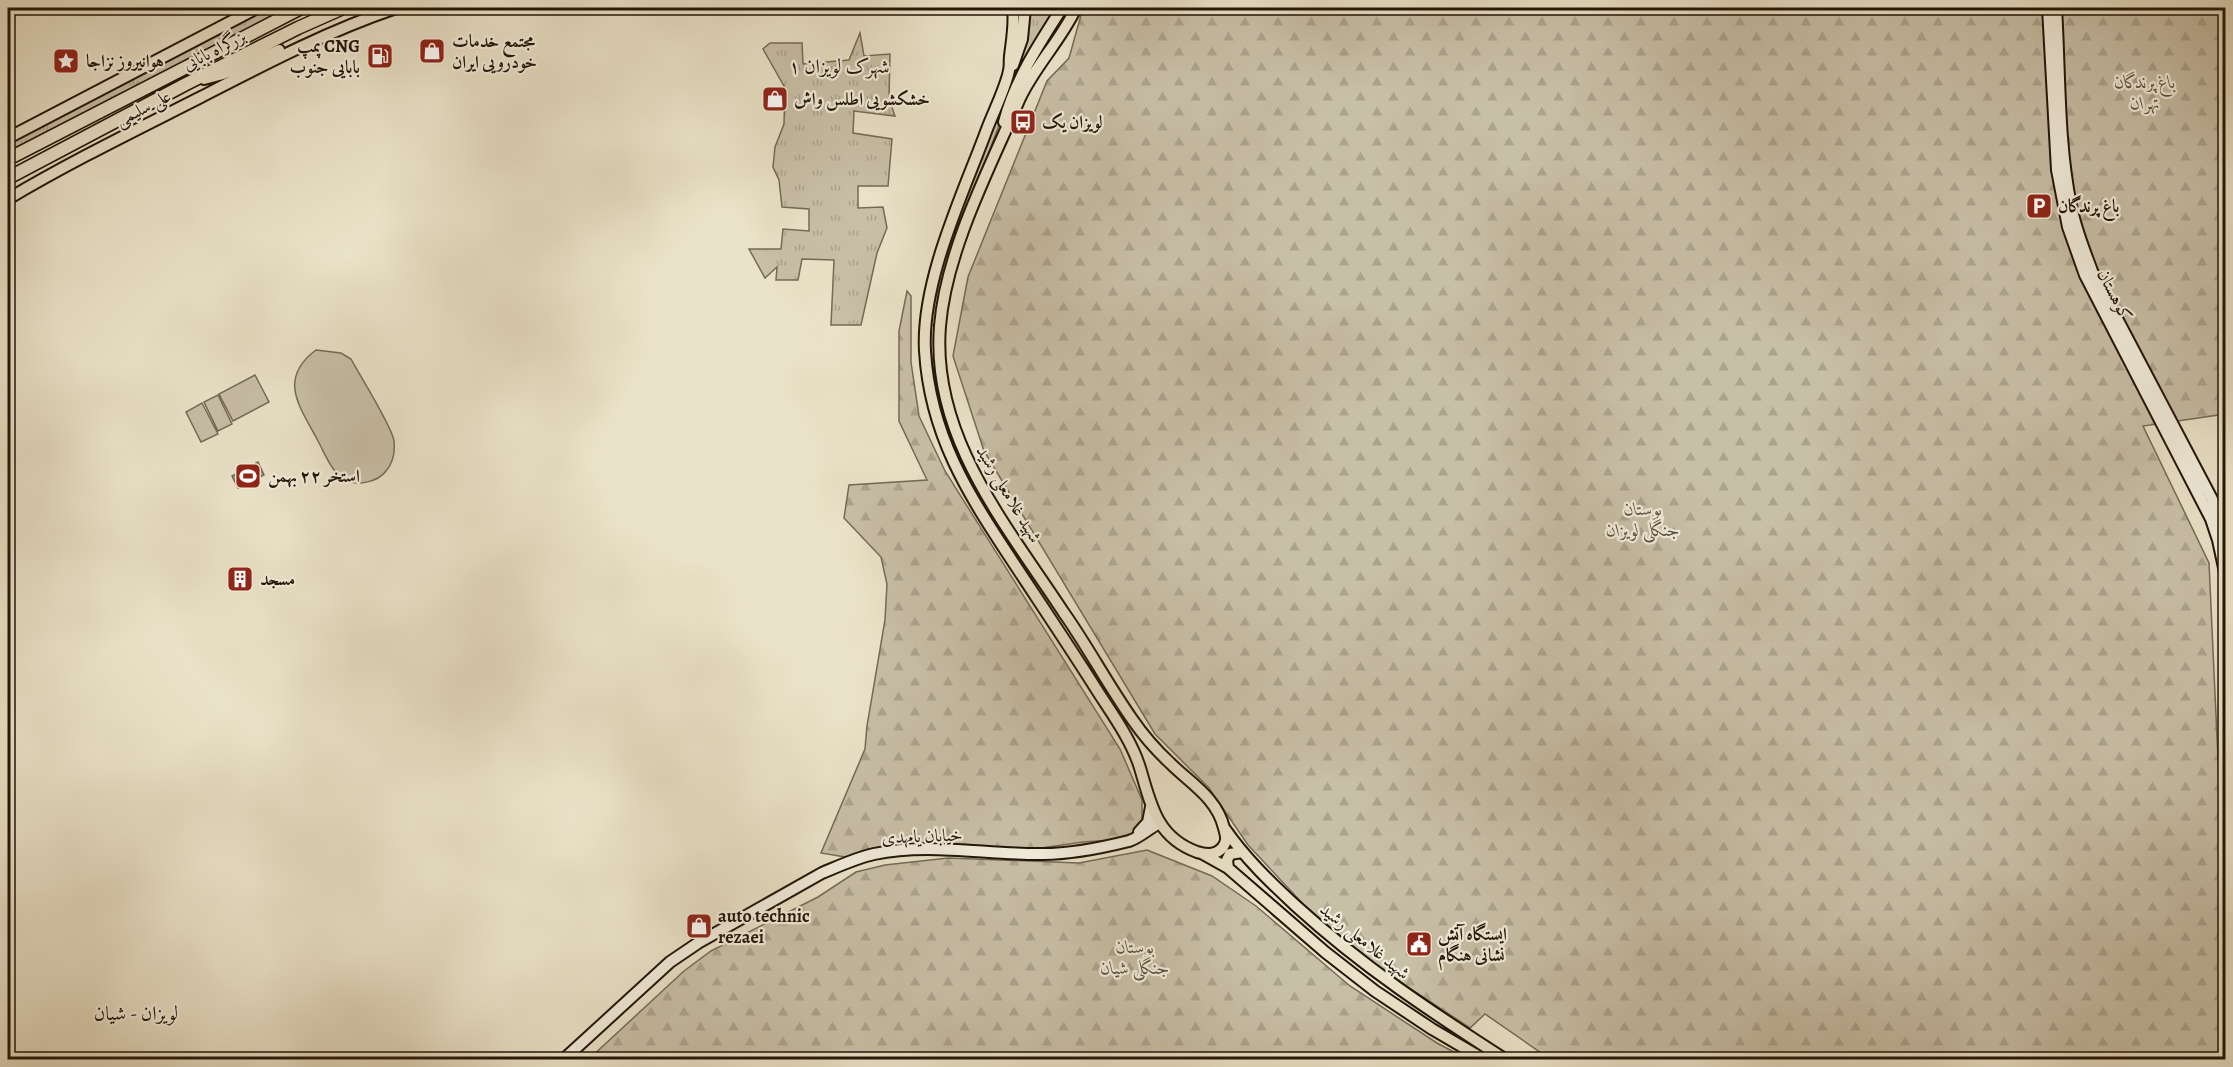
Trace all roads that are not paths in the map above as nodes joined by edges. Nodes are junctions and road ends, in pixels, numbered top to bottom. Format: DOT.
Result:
graph roads {
  1 [pos="256,8"];
  2 [pos="301,8"];
  3 [pos="343,8"];
  4 [pos="396,8"];
  5 [pos="1013,8"];
  6 [pos="1025,8"];
  7 [pos="1062,8"];
  8 [pos="1076,8"];
  9 [pos="2048,8"];
  10 [pos="2056,8"];
  11 [pos="351,23"];
  12 [pos="1010,70"];
  13 [pos="186,84"];
  14 [pos="8,138"];
  15 [pos="997,152"];
  16 [pos="8,159"];
  17 [pos="8,178"];
  18 [pos="8,199"];
  19 [pos="2151,392"];
  20 [pos="2226,534"];
  21 [pos="2226,577"];
  22 [pos="1151,807"];
  23 [pos="1160,823"];
  24 [pos="1224,826"];
  25 [pos="1130,840"];
  26 [pos="1242,852"];
  27 [pos="1202,854"];
  28 [pos="1228,868"];
  29 [pos="563,1059"];
  30 [pos="1485,1059"];
  31 [pos="1506,1059"];
  1 -- 14 [label="main road"];
  2 -- 16 [label="highway, بزرگراه بابایی"];
  3 -- 13 [label="highway, بزرگراه بابایی"];
  4 -- 11 [label="main road, علی سلیمی"];
  5 -- 12 [label="main road, شهید غلامعلی رشید"];
  6 -- 12 [label="main road"];
  7 -- 15 [label="main road"];
  8 -- 15 [label="main road, شهید غلامعلی رشید"];
  9 -- 19 [label="main road, کوهستان"];
  10 -- 19 [label="main road, کوهستان"];
  11 -- 13 [label="main road"];
  11 -- 18 [label="main road, علی سلیمی"];
  12 -- 22 [label="main road, شهید غلامعلی رشید"];
  13 -- 17 [label="highway, بزرگراه بابایی"];
  15 -- 24 [label="main road, شهید غلامعلی رشید"];
  19 -- 20 [label="main road, کوهستان"];
  19 -- 21 [label="main road, کوهستان"];
  22 -- 23 [label="main road, شهید غلامعلی رشید"];
  22 -- 25 [label="main road"];
  23 -- 25 [label="main road, خیابان یامهدی"];
  23 -- 27 [label="main road, شهید غلامعلی رشید"];
  24 -- 26 [label="main road, شهید غلامعلی رشید"];
  24 -- 27 [label="main road"];
  25 -- 29 [label="main road, خیابان یامهدی"];
  26 -- 28 [label="main road"];
  26 -- 31 [label="main road, شهید غلامعلی رشید"];
  27 -- 28 [label="main road, شهید غلامعلی رشید"];
  28 -- 30 [label="main road, شهید غلامعلی رشید"];
}
